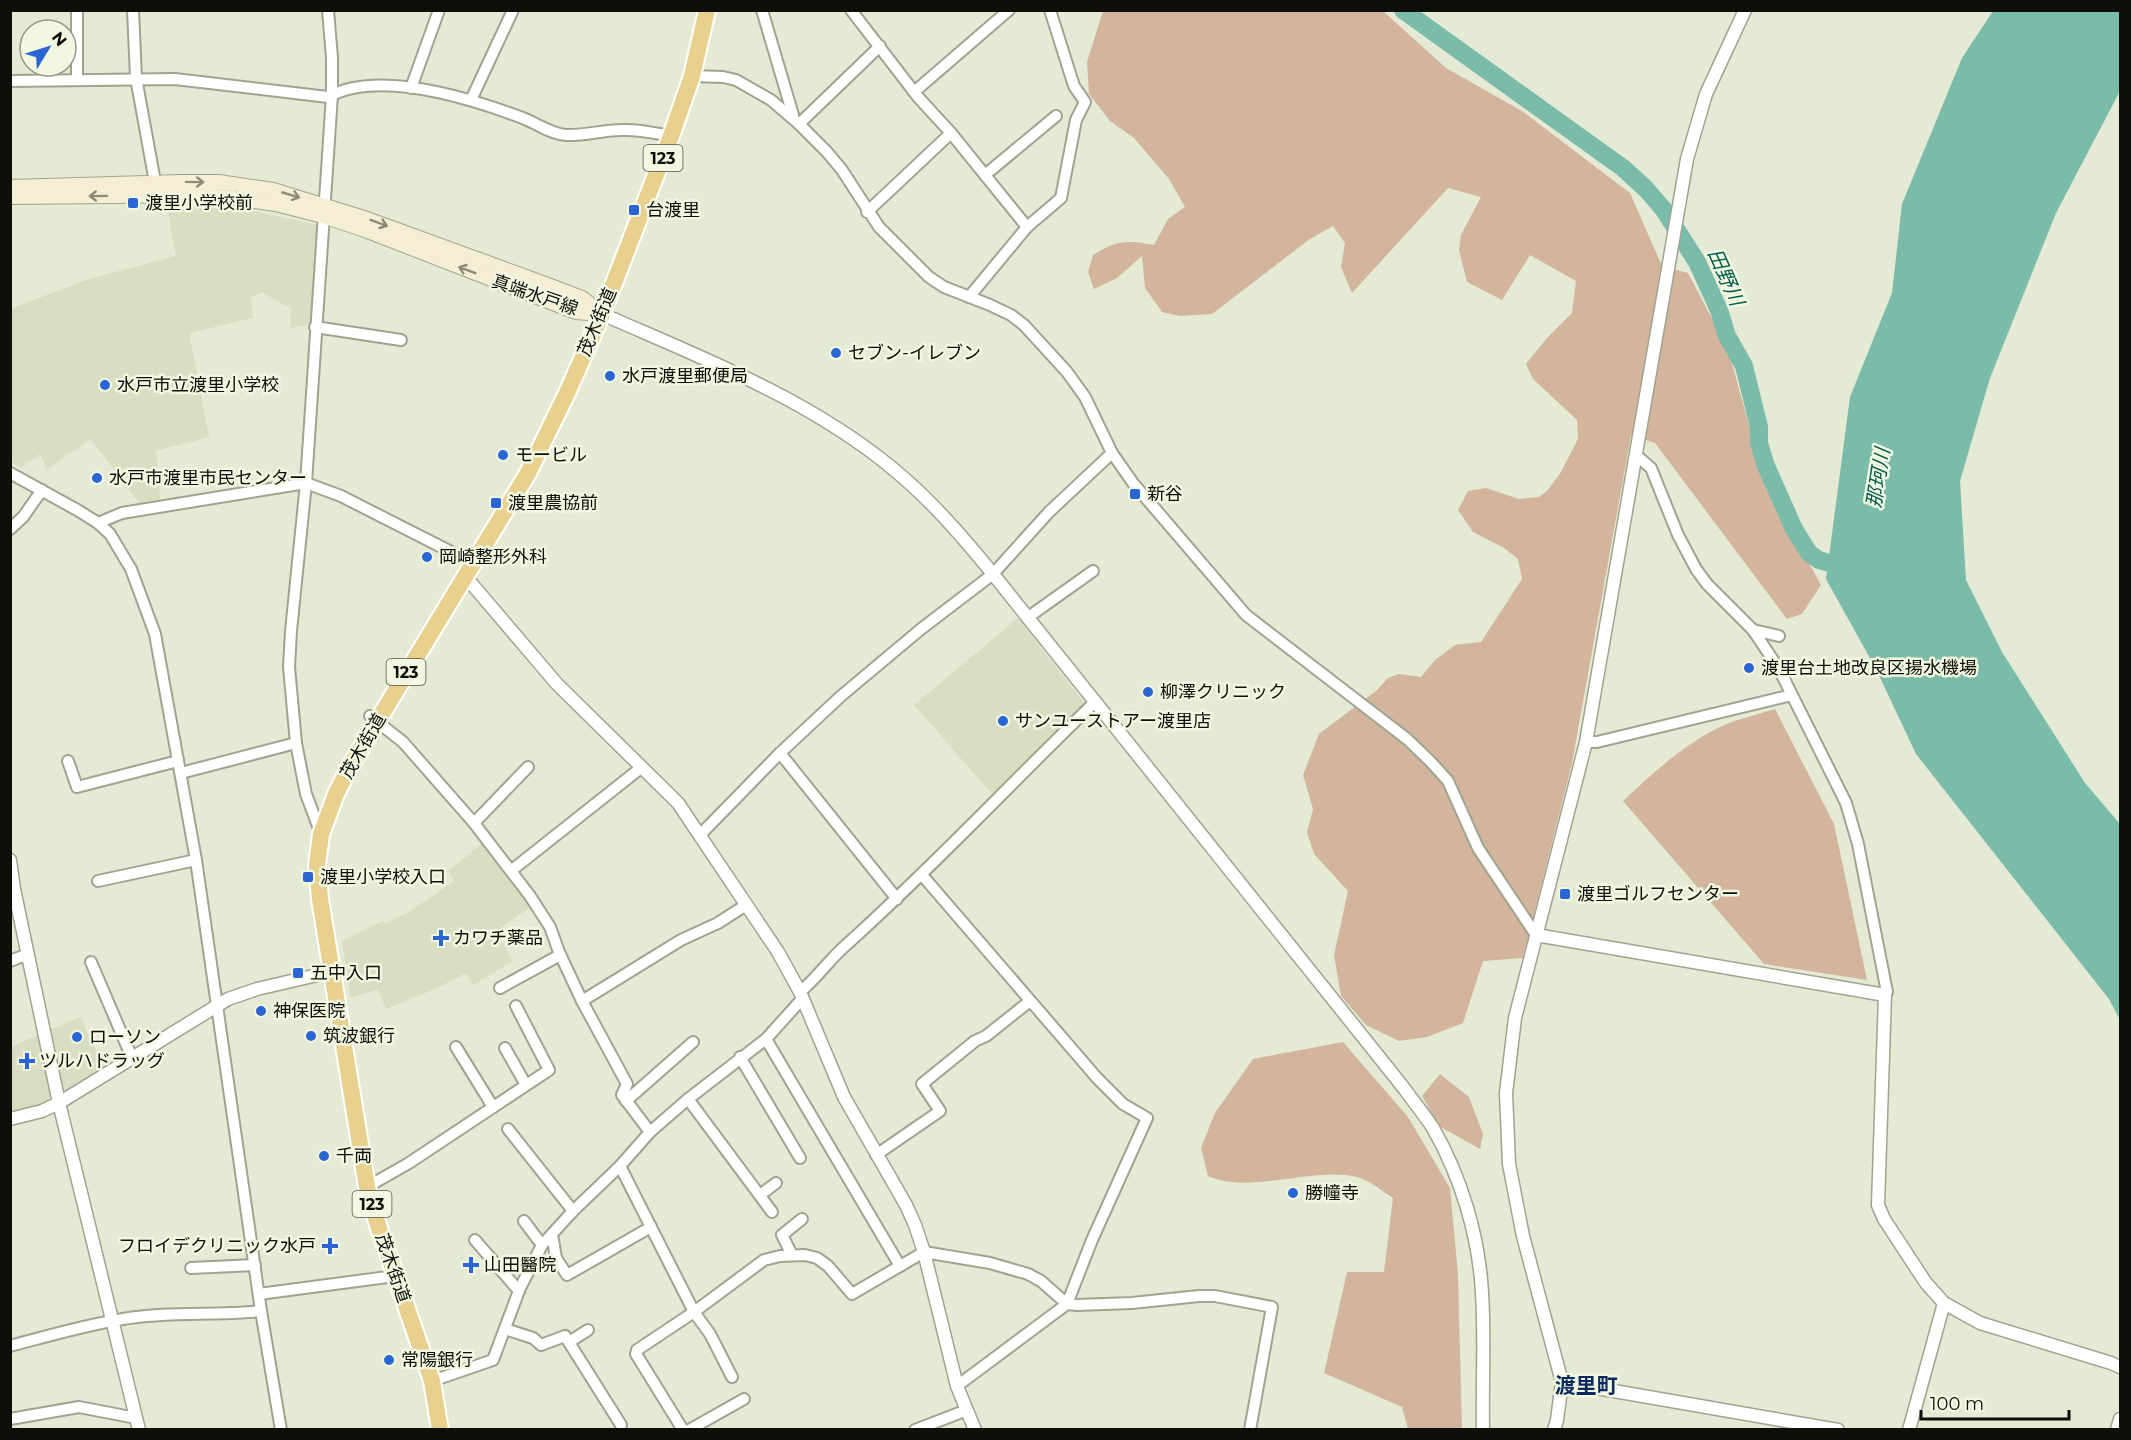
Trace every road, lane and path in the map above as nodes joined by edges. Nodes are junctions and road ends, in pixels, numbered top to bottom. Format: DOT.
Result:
graph roads {
  1 [pos="77,10"];
  2 [pos="133,10"];
  3 [pos="328,10"];
  4 [pos="439,10"];
  5 [pos="513,10"];
  6 [pos="707,10"];
  7 [pos="762,10"];
  8 [pos="851,10"];
  9 [pos="1009,10"];
  10 [pos="1050,10"];
  11 [pos="1745,10"];
  12 [pos="880,46"];
  13 [pos="692,76"];
  14 [pos="136,78"];
  15 [pos="77,80"];
  16 [pos="10,81"];
  17 [pos="411,88"];
  18 [pos="914,92"];
  19 [pos="332,95"];
  20 [pos="471,100"];
  21 [pos="1056,116"];
  22 [pos="795,121"];
  23 [pos="951,133"];
  24 [pos="671,136"];
  25 [pos="985,175"];
  26 [pos="156,182"];
  27 [pos="10,187"];
  28 [pos="10,198"];
  29 [pos="323,210"];
  30 [pos="867,212"];
  31 [pos="1027,227"];
  32 [pos="969,297"];
  33 [pos="602,314"];
  34 [pos="315,327"];
  35 [pos="401,340"];
  36 [pos="1112,453"];
  37 [pos="1636,455"];
  38 [pos="10,473"];
  39 [pos="306,483"];
  40 [pos="42,490"];
  41 [pos="98,523"];
  42 [pos="10,529"];
  43 [pos="469,569"];
  44 [pos="1093,572"];
  45 [pos="993,574"];
  46 [pos="1027,618"];
  47 [pos="1753,630"];
  48 [pos="1779,636"];
  49 [pos="1792,695"];
  50 [pos="1095,702"];
  51 [pos="374,718"];
  52 [pos="1586,742"];
  53 [pos="296,743"];
  54 [pos="780,753"];
  55 [pos="68,760"];
  56 [pos="178,761"];
  57 [pos="528,767"];
  58 [pos="642,767"];
  59 [pos="181,774"];
  60 [pos="474,823"];
  61 [pos="321,834"];
  62 [pos="700,835"];
  63 [pos="10,860"];
  64 [pos="196,860"];
  65 [pos="512,870"];
  66 [pos="922,875"];
  67 [pos="98,881"];
  68 [pos="897,899"];
  69 [pos="746,905"];
  70 [pos="1536,935"];
  71 [pos="28,954"];
  72 [pos="560,955"];
  73 [pos="10,961"];
  74 [pos="91,962"];
  75 [pos="330,972"];
  76 [pos="500,988"];
  77 [pos="802,995"];
  78 [pos="1885,995"];
  79 [pos="582,1001"];
  80 [pos="1030,1001"];
  81 [pos="217,1004"];
  82 [pos="516,1006"];
  83 [pos="765,1039"];
  84 [pos="693,1042"];
  85 [pos="456,1047"];
  86 [pos="505,1048"];
  87 [pos="132,1058"];
  88 [pos="740,1058"];
  89 [pos="526,1085"];
  90 [pos="688,1099"];
  91 [pos="626,1101"];
  92 [pos="59,1103"];
  93 [pos="493,1107"];
  94 [pos="10,1119"];
  95 [pos="508,1128"];
  96 [pos="650,1132"];
  97 [pos="876,1155"];
  98 [pos="800,1158"];
  99 [pos="620,1166"];
  100 [pos="776,1183"];
  101 [pos="367,1186"];
  102 [pos="760,1195"];
  103 [pos="573,1211"];
  104 [pos="772,1212"];
  105 [pos="802,1220"];
  106 [pos="524,1221"];
  107 [pos="651,1227"];
  108 [pos="552,1234"];
  109 [pos="475,1240"];
  110 [pos="542,1245"];
  111 [pos="924,1252"];
  112 [pos="792,1255"];
  113 [pos="255,1265"];
  114 [pos="900,1266"];
  115 [pos="191,1268"];
  116 [pos="395,1275"];
  117 [pos="519,1291"];
  118 [pos="259,1294"];
  119 [pos="1944,1303"];
  120 [pos="1067,1304"];
  121 [pos="261,1311"];
  122 [pos="694,1312"];
  123 [pos="113,1321"];
  124 [pos="506,1329"];
  125 [pos="588,1330"];
  126 [pos="569,1342"];
  127 [pos="10,1346"];
  128 [pos="2121,1367"];
  129 [pos="732,1377"];
  130 [pos="432,1381"];
  131 [pos="1562,1382"];
  132 [pos="957,1386"];
  133 [pos="1482,1386"];
  134 [pos="744,1399"];
  135 [pos="966,1410"];
  136 [pos="10,1419"];
  137 [pos="2121,1419"];
  138 [pos="138,1424"];
  139 [pos="621,1425"];
  140 [pos="281,1430"];
  141 [pos="440,1430"];
  142 [pos="683,1430"];
  143 [pos="689,1430"];
  144 [pos="915,1430"];
  145 [pos="975,1430"];
  146 [pos="1250,1430"];
  147 [pos="1483,1430"];
  148 [pos="1491,1430"];
  149 [pos="1554,1430"];
  150 [pos="1838,1430"];
  151 [pos="1909,1430"];
  152 [pos="2117,1430"];
  1 -- 15 [label="street"];
  2 -- 14 [label="street"];
  3 -- 19 [label="street"];
  4 -- 17 [label="street"];
  5 -- 20 [label="street"];
  6 -- 13 [label="highway, 茂木街道 / 123"];
  7 -- 22 [label="street"];
  8 -- 12 [label="street"];
  9 -- 18 [label="street"];
  10 -- 31 [label="street"];
  11 -- 37 [label="street"];
  12 -- 18 [label="street"];
  12 -- 22 [label="street"];
  13 -- 22 [label="street"];
  13 -- 24 [label="highway, 茂木街道 / 123"];
  14 -- 15 [label="street"];
  14 -- 19 [label="street"];
  14 -- 26 [label="street"];
  15 -- 16 [label="street"];
  17 -- 19 [label="street"];
  17 -- 20 [label="street"];
  18 -- 23 [label="street"];
  19 -- 29 [label="street"];
  20 -- 24 [label="street"];
  21 -- 25 [label="street"];
  22 -- 30 [label="street"];
  23 -- 25 [label="street"];
  23 -- 30 [label="street"];
  24 -- 33 [label="highway, 茂木街道 / 123"];
  25 -- 31 [label="street"];
  26 -- 27 [label="main road, 真端水戸線"];
  26 -- 29 [label="main road, 真端水戸線, one-way"];
  29 -- 28 [label="main road, 真端水戸線, one-way"];
  29 -- 33 [label="main road, 真端水戸線"];
  29 -- 34 [label="street"];
  30 -- 32 [label="street"];
  31 -- 32 [label="street"];
  32 -- 36 [label="street"];
  33 -- 43 [label="highway, 茂木街道 / 123"];
  33 -- 45 [label="street"];
  34 -- 35 [label="street"];
  34 -- 39 [label="street"];
  36 -- 45 [label="street"];
  36 -- 70 [label="street"];
  37 -- 47 [label="street"];
  37 -- 52 [label="street"];
  38 -- 40 [label="street"];
  39 -- 41 [label="street"];
  39 -- 43 [label="street"];
  39 -- 53 [label="street"];
  40 -- 41 [label="street"];
  40 -- 42 [label="street"];
  41 -- 56 [label="street"];
  43 -- 51 [label="highway, 茂木街道 / 123"];
  43 -- 58 [label="street"];
  44 -- 46 [label="street"];
  45 -- 46 [label="street"];
  45 -- 54 [label="street"];
  46 -- 50 [label="street"];
  47 -- 48 [label="street"];
  47 -- 49 [label="street"];
  49 -- 52 [label="street"];
  49 -- 78 [label="street"];
  50 -- 66 [label="street"];
  50 -- 133 [label="street"];
  51 -- 60 [label="street"];
  51 -- 61 [label="highway, 茂木街道 / 123"];
  52 -- 70 [label="street"];
  53 -- 59 [label="street"];
  53 -- 61 [label="street"];
  54 -- 62 [label="street"];
  54 -- 68 [label="street"];
  55 -- 56 [label="street"];
  56 -- 59 [label="street"];
  57 -- 60 [label="street"];
  58 -- 62 [label="street"];
  58 -- 65 [label="street"];
  59 -- 64 [label="street"];
  60 -- 65 [label="street"];
  61 -- 75 [label="highway, 茂木街道 / 123"];
  62 -- 69 [label="street"];
  63 -- 71 [label="street"];
  64 -- 67 [label="street"];
  64 -- 81 [label="street"];
  65 -- 72 [label="street"];
  66 -- 68 [label="street"];
  66 -- 80 [label="street"];
  68 -- 77 [label="street"];
  69 -- 77 [label="street"];
  69 -- 79 [label="street"];
  70 -- 78 [label="street"];
  70 -- 131 [label="street"];
  71 -- 73 [label="street"];
  71 -- 92 [label="street"];
  72 -- 76 [label="street"];
  72 -- 79 [label="street"];
  74 -- 87 [label="street"];
  75 -- 81 [label="street"];
  75 -- 101 [label="highway, 茂木街道 / 123"];
  77 -- 83 [label="street"];
  77 -- 97 [label="street"];
  78 -- 119 [label="street"];
  79 -- 91 [label="street"];
  80 -- 97 [label="street"];
  80 -- 120 [label="street"];
  81 -- 87 [label="street"];
  81 -- 113 [label="street"];
  82 -- 89 [label="street"];
  83 -- 88 [label="street"];
  83 -- 114 [label="street"];
  84 -- 91 [label="street"];
  85 -- 93 [label="street"];
  86 -- 89 [label="street"];
  87 -- 92 [label="street"];
  88 -- 90 [label="street"];
  88 -- 98 [label="street"];
  89 -- 93 [label="street"];
  90 -- 96 [label="street"];
  90 -- 102 [label="street"];
  91 -- 96 [label="street"];
  92 -- 94 [label="street"];
  92 -- 123 [label="street"];
  93 -- 101 [label="street"];
  95 -- 103 [label="street"];
  96 -- 99 [label="street"];
  97 -- 111 [label="street"];
  99 -- 103 [label="street"];
  99 -- 107 [label="street"];
  100 -- 102 [label="street"];
  101 -- 116 [label="highway, 茂木街道 / 123"];
  102 -- 104 [label="street"];
  103 -- 108 [label="street"];
  105 -- 112 [label="street"];
  106 -- 110 [label="street"];
  107 -- 108 [label="street"];
  107 -- 122 [label="street"];
  108 -- 110 [label="street"];
  109 -- 117 [label="street"];
  110 -- 117 [label="street"];
  111 -- 114 [label="street"];
  111 -- 120 [label="street"];
  111 -- 132 [label="street"];
  112 -- 114 [label="street"];
  112 -- 122 [label="street"];
  113 -- 115 [label="street"];
  113 -- 118 [label="street"];
  116 -- 118 [label="street"];
  116 -- 130 [label="highway, 茂木街道 / 123"];
  117 -- 124 [label="street"];
  118 -- 121 [label="street"];
  119 -- 128 [label="street"];
  119 -- 151 [label="street"];
  120 -- 132 [label="street"];
  120 -- 146 [label="street"];
  121 -- 123 [label="street"];
  121 -- 140 [label="street"];
  122 -- 129 [label="street"];
  122 -- 142 [label="street"];
  123 -- 127 [label="street"];
  123 -- 138 [label="street"];
  124 -- 126 [label="street"];
  124 -- 130 [label="street"];
  125 -- 126 [label="street"];
  126 -- 139 [label="street"];
  130 -- 141 [label="highway, 茂木街道 / 123"];
  131 -- 149 [label="street"];
  131 -- 150 [label="street"];
  132 -- 135 [label="street"];
  133 -- 147 [label="street"];
  133 -- 148 [label="street"];
  134 -- 143 [label="street"];
  135 -- 144 [label="street"];
  135 -- 145 [label="street"];
  136 -- 138 [label="street"];
  137 -- 152 [label="street"];
}
